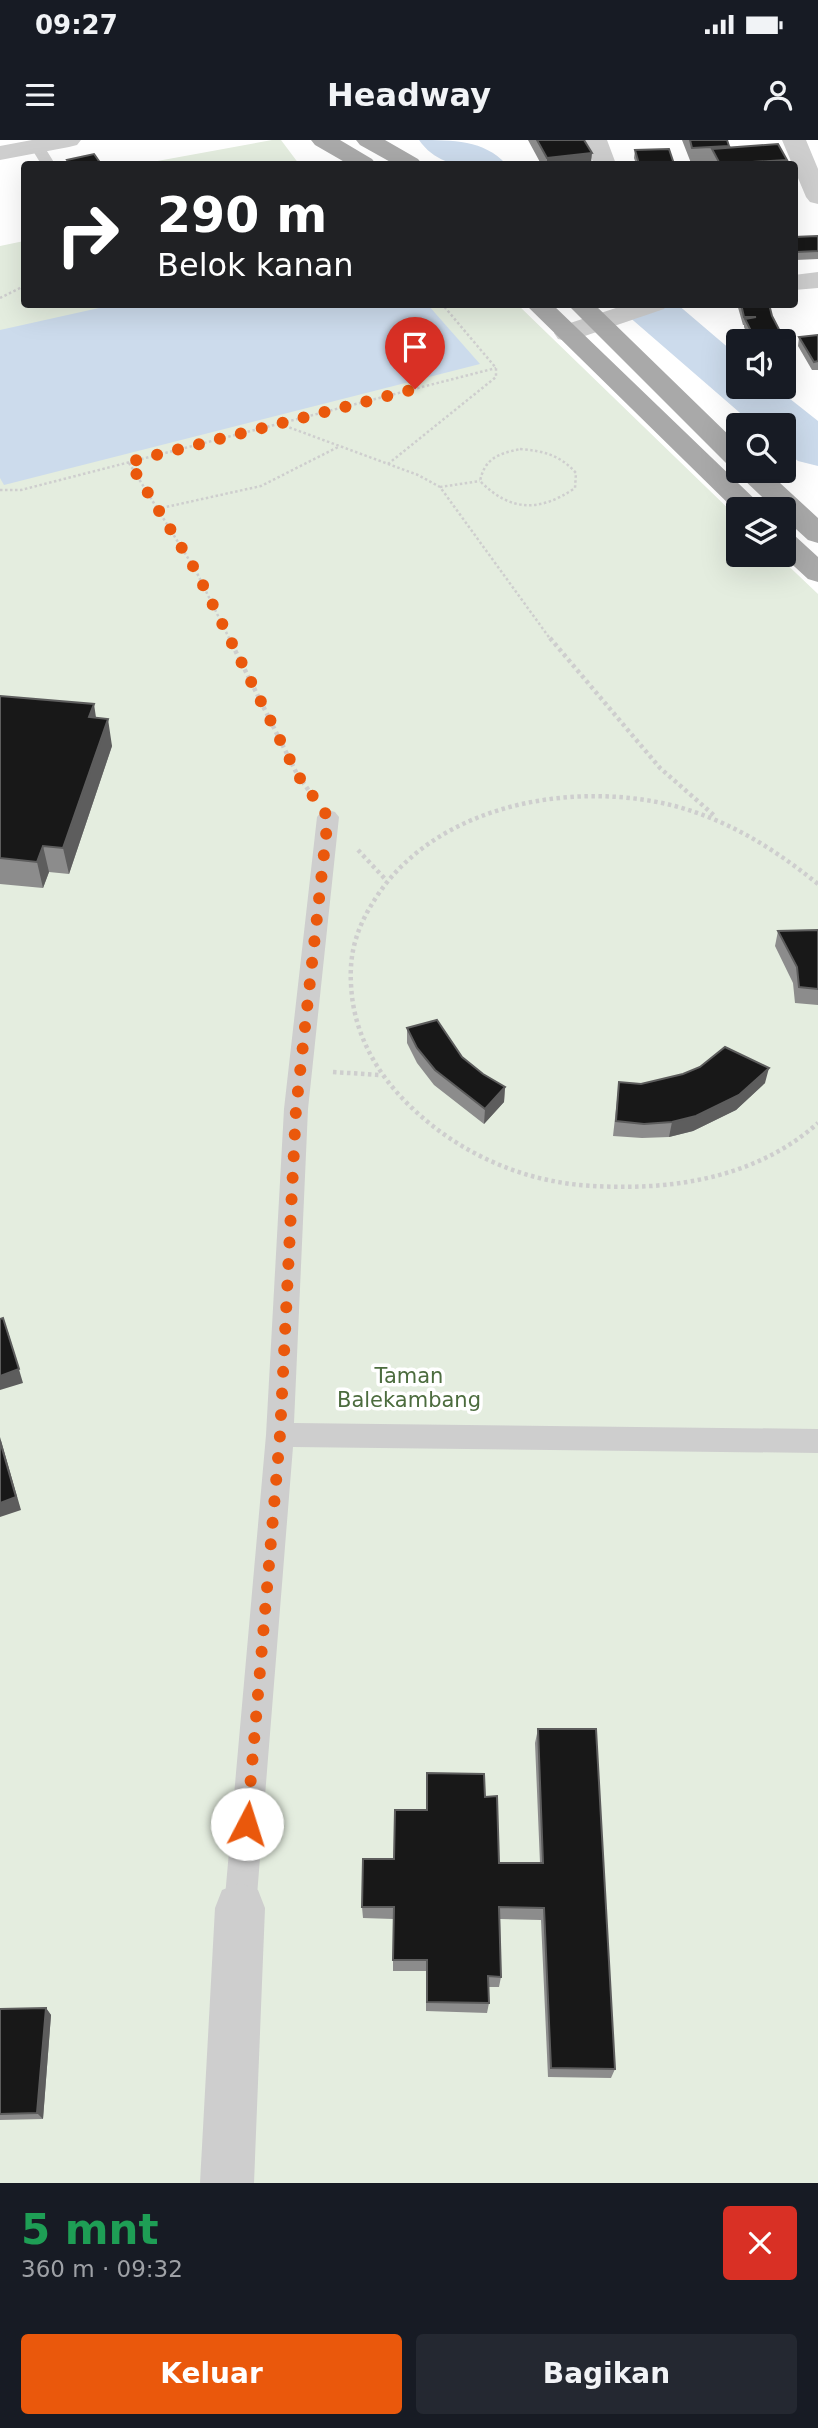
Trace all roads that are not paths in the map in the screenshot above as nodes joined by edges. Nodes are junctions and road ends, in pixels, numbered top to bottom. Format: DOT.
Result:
graph roads {
  1 [pos="69,140"];
  2 [pos="323,140"];
  3 [pos="368,140"];
  4 [pos="595,140"];
  5 [pos="794,140"];
  6 [pos="0,153"];
  7 [pos="43,155"];
  8 [pos="359,161"];
  9 [pos="405,161"];
  10 [pos="604,161"];
  11 [pos="818,197"];
  12 [pos="818,280"];
  13 [pos="798,282"];
  14 [pos="541,308"];
  15 [pos="587,308"];
  16 [pos="644,308"];
  17 [pos="610,320"];
  18 [pos="567,333"];
  19 [pos="726,446"];
  20 [pos="764,483"];
  21 [pos="738,497"];
  22 [pos="818,534"];
  23 [pos="796,552"];
  24 [pos="818,573"];
  25 [pos="328,817"];
  26 [pos="280,1435"];
  27 [pos="818,1441"];
  28 [pos="240,1908"];
  29 [pos="227,2183"];
  1 -- 7 [label="street"];
  2 -- 8 [label="main road"];
  3 -- 9 [label="main road"];
  4 -- 10 [label="street"];
  5 -- 11 [label="street"];
  6 -- 7 [label="street"];
  12 -- 13 [label="street"];
  14 -- 18 [label="main road"];
  15 -- 17 [label="main road"];
  16 -- 17 [label="street"];
  17 -- 18 [label="street"];
  17 -- 19 [label="main road"];
  18 -- 21 [label="main road"];
  20 -- 22 [label="main road"];
  23 -- 24 [label="main road"];
  25 -- 26 [label="lane"];
  26 -- 27 [label="lane"];
  26 -- 28 [label="lane"];
  28 -- 29 [label="street"];
}
